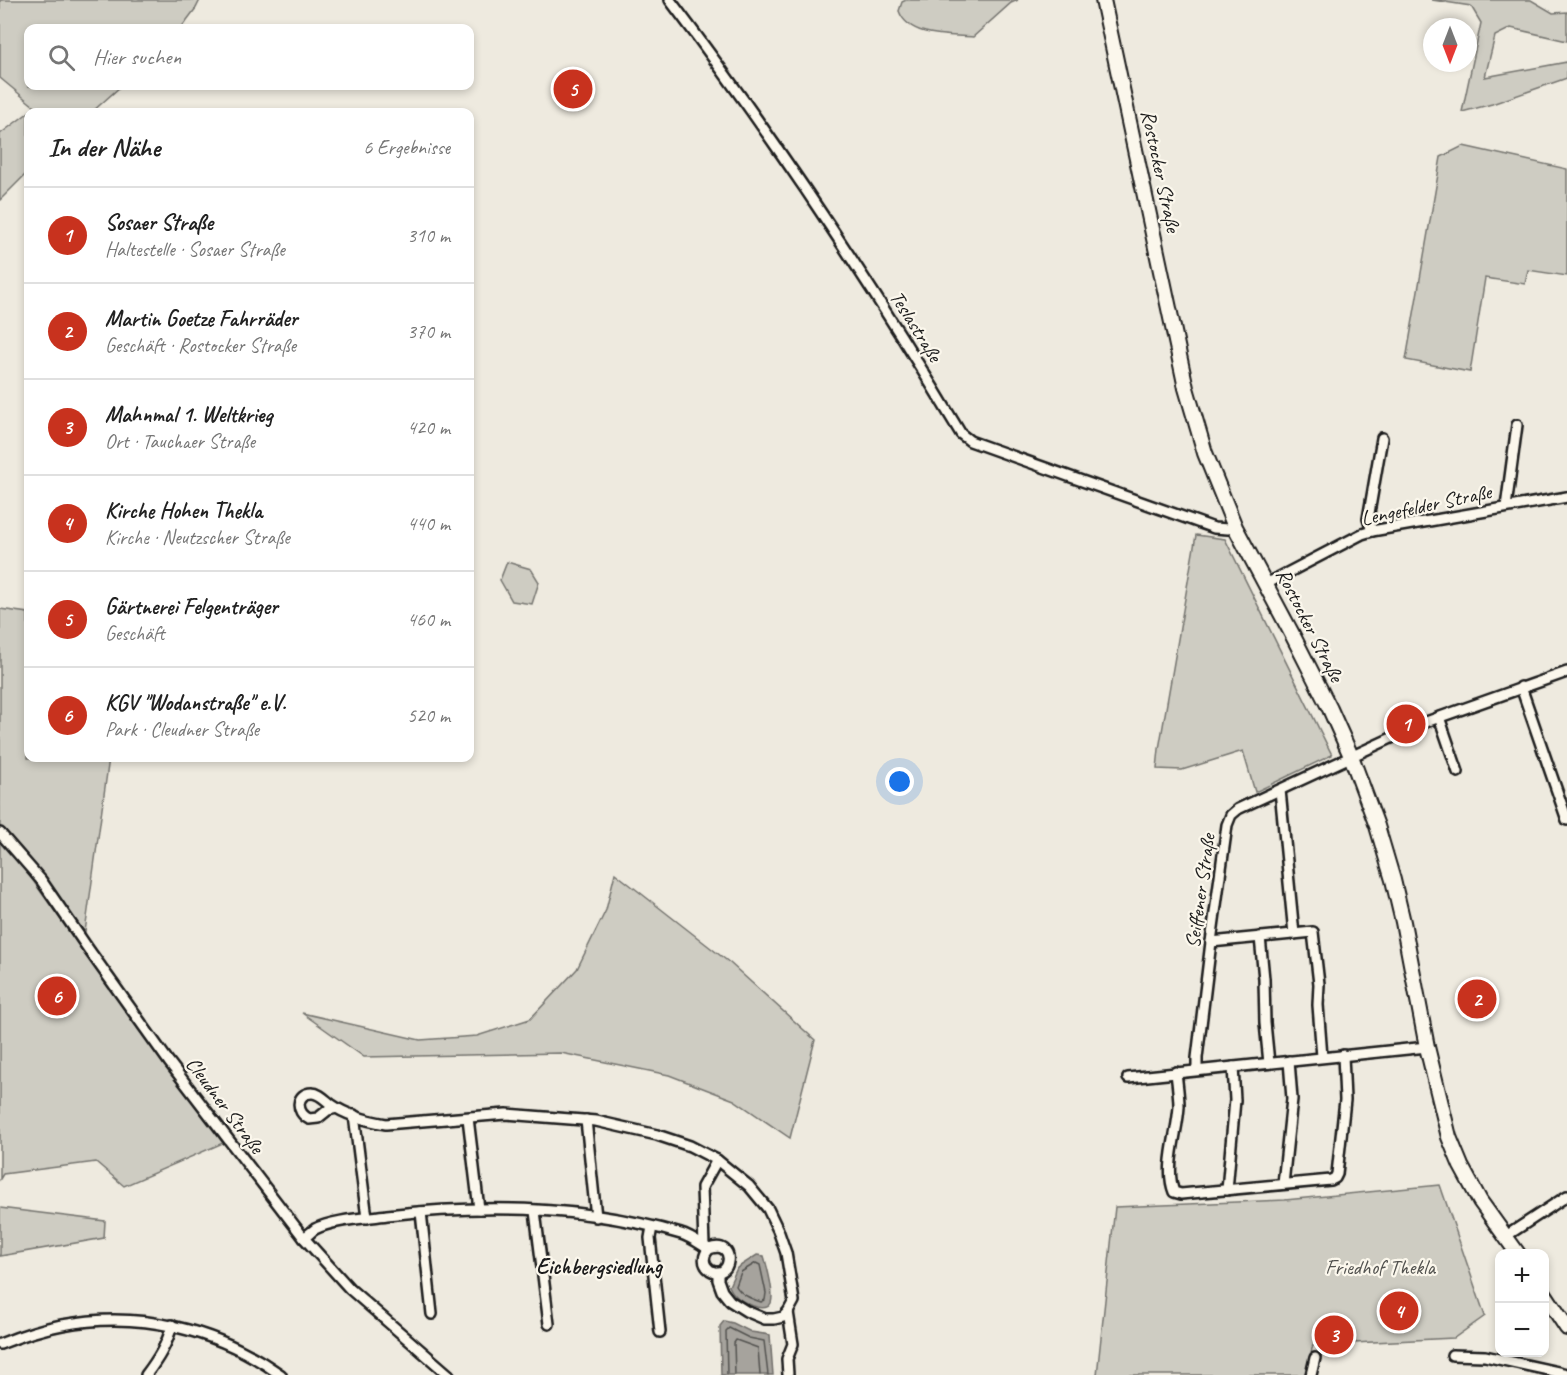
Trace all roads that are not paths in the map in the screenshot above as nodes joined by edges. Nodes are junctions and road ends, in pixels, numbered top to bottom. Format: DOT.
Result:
graph roads {
  1 [pos="670,0"];
  2 [pos="1103,0"];
  3 [pos="1517,425"];
  4 [pos="1382,438"];
  5 [pos="1567,497"];
  6 [pos="1506,507"];
  7 [pos="1235,527"];
  8 [pos="1372,531"];
  9 [pos="1266,584"];
  10 [pos="1567,672"];
  11 [pos="1521,687"];
  12 [pos="1439,717"];
  13 [pos="1351,756"];
  14 [pos="1458,772"];
  15 [pos="1280,790"];
  16 [pos="1567,820"];
  17 [pos="0,833"];
  18 [pos="1294,934"];
  19 [pos="1260,938"];
  20 [pos="1210,942"];
  21 [pos="1427,1047"];
  22 [pos="1343,1055"];
  23 [pos="1322,1057"];
  24 [pos="1289,1061"];
  25 [pos="1269,1063"];
  26 [pos="1233,1067"];
  27 [pos="1197,1071"];
  28 [pos="1176,1072"];
  29 [pos="1128,1078"];
  30 [pos="337,1108"];
  31 [pos="354,1115"];
  32 [pos="468,1118"];
  33 [pos="586,1120"];
  34 [pos="717,1160"];
  35 [pos="1283,1184"];
  36 [pos="1227,1190"];
  37 [pos="1567,1196"];
  38 [pos="479,1209"];
  39 [pos="535,1210"];
  40 [pos="421,1212"];
  41 [pos="596,1217"];
  42 [pos="367,1218"];
  43 [pos="652,1227"];
  44 [pos="1506,1236"];
  45 [pos="304,1238"];
  46 [pos="707,1247"];
  47 [pos="1515,1249"];
  48 [pos="718,1272"];
  49 [pos="1549,1299"];
  50 [pos="788,1312"];
  51 [pos="432,1314"];
  52 [pos="549,1324"];
  53 [pos="172,1325"];
  54 [pos="1567,1328"];
  55 [pos="660,1332"];
  56 [pos="0,1344"];
  57 [pos="1452,1355"];
  58 [pos="1316,1358"];
  59 [pos="1567,1374"];
  60 [pos="146,1375"];
  61 [pos="281,1375"];
  62 [pos="449,1375"];
  63 [pos="788,1375"];
  64 [pos="1311,1375"];
  1 -- 7 [label="street, Teslastraße"];
  2 -- 7 [label="main road, Rostocker Straße"];
  3 -- 6 [label="street"];
  4 -- 8 [label="street"];
  5 -- 6 [label="street, Lengefelder Straße"];
  6 -- 8 [label="street, Lengefelder Straße"];
  7 -- 9 [label="main road, Rostocker Straße"];
  8 -- 9 [label="street, Lengefelder Straße"];
  9 -- 13 [label="main road, Rostocker Straße"];
  10 -- 11 [label="street, Seiffener Straße"];
  11 -- 12 [label="street, Seiffener Straße"];
  11 -- 16 [label="street"];
  12 -- 13 [label="street, Seiffener Straße"];
  12 -- 14 [label="street"];
  13 -- 15 [label="street, Seiffener Straße"];
  13 -- 21 [label="main road, Rostocker Straße"];
  15 -- 18 [label="street"];
  15 -- 20 [label="street, Seiffener Straße"];
  17 -- 45 [label="street, Cleudner Straße"];
  18 -- 19 [label="street"];
  18 -- 23 [label="street"];
  19 -- 20 [label="street"];
  19 -- 25 [label="street"];
  20 -- 27 [label="street, Seiffener Straße"];
  21 -- 22 [label="street"];
  21 -- 44 [label="main road, Rostocker Straße"];
  22 -- 23 [label="street"];
  22 -- 35 [label="street"];
  23 -- 24 [label="street"];
  24 -- 25 [label="street"];
  24 -- 35 [label="street"];
  25 -- 26 [label="street"];
  26 -- 27 [label="street"];
  26 -- 36 [label="street"];
  27 -- 28 [label="street"];
  28 -- 29 [label="street"];
  28 -- 36 [label="street"];
  30 -- 31 [label="street"];
  31 -- 32 [label="street"];
  31 -- 42 [label="street"];
  32 -- 33 [label="street"];
  32 -- 38 [label="street"];
  33 -- 34 [label="street"];
  33 -- 41 [label="street"];
  34 -- 46 [label="street"];
  34 -- 50 [label="street"];
  35 -- 36 [label="street"];
  37 -- 44 [label="street"];
  38 -- 39 [label="street"];
  38 -- 40 [label="street"];
  39 -- 41 [label="street"];
  39 -- 52 [label="street"];
  40 -- 42 [label="street"];
  40 -- 51 [label="street"];
  41 -- 43 [label="street"];
  42 -- 45 [label="street"];
  43 -- 46 [label="street"];
  43 -- 55 [label="street"];
  44 -- 47 [label="main road, Rostocker Straße"];
  45 -- 62 [label="street, Cleudner Straße"];
  46 -- 48 [label="street"];
  46 -- 48 [label="street"];
  48 -- 50 [label="street"];
  49 -- 54 [label="main road"];
  50 -- 63 [label="street"];
  53 -- 56 [label="street"];
  53 -- 60 [label="street"];
  53 -- 61 [label="street"];
  57 -- 59 [label="street"];
  58 -- 64 [label="street"];
}
